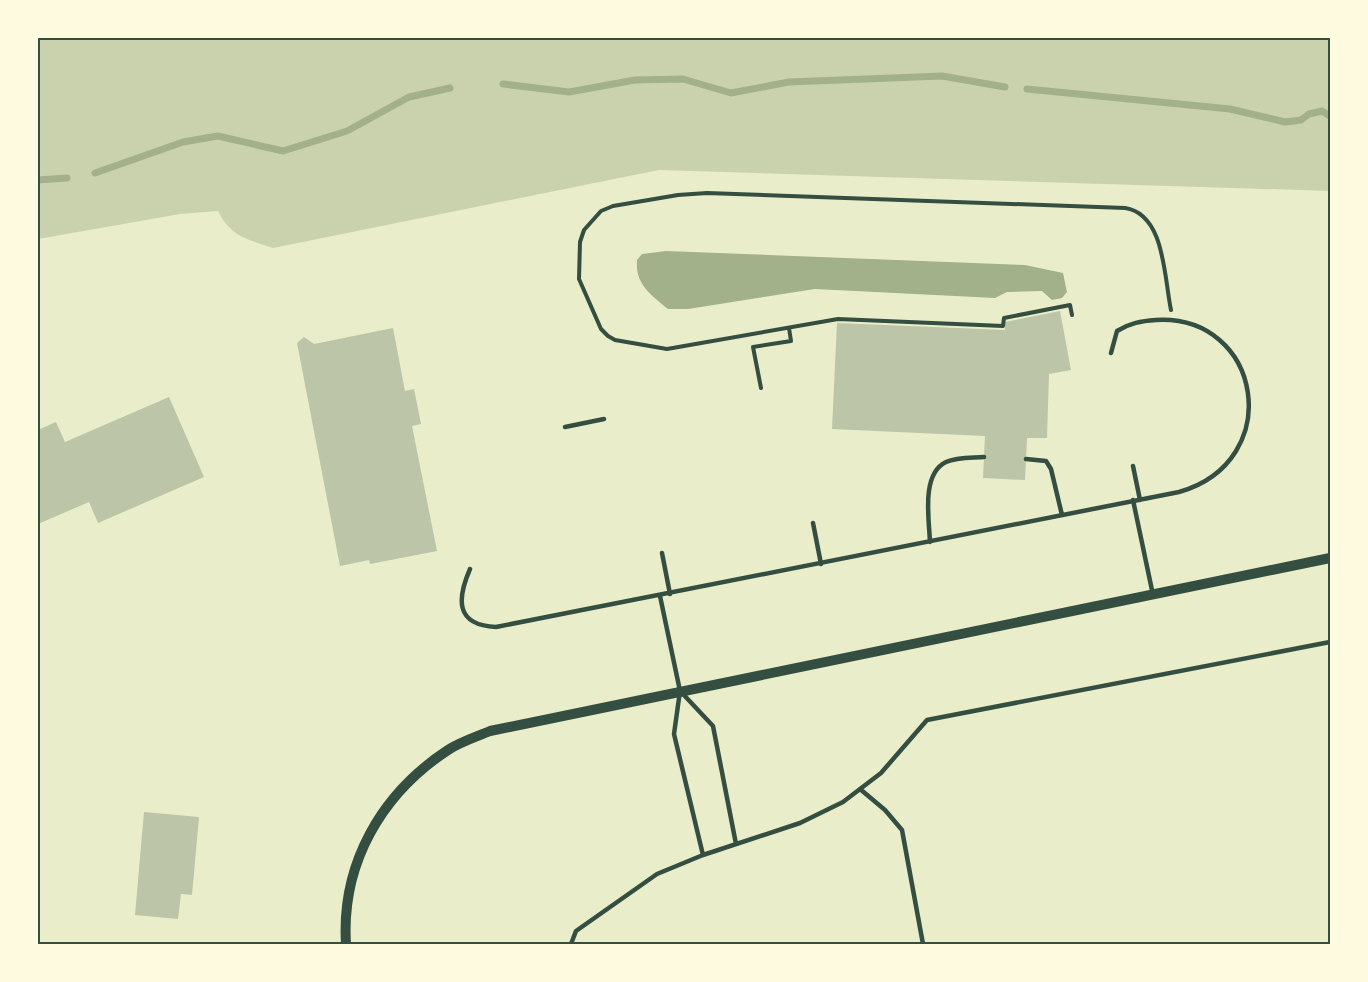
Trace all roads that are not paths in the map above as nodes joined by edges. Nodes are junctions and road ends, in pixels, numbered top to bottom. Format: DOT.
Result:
graph roads {
  1 [pos="1111,353"];
  2 [pos="604,419"];
  3 [pos="565,427"];
  4 [pos="984,457"];
  5 [pos="1026,459"];
  6 [pos="1133,466"];
  7 [pos="1133,500"];
  8 [pos="1140,500"];
  9 [pos="1062,515"];
  10 [pos="813,523"];
  11 [pos="930,542"];
  12 [pos="662,553"];
  13 [pos="1330,558"];
  14 [pos="820,564"];
  15 [pos="470,569"];
  16 [pos="670,594"];
  17 [pos="1153,595"];
  18 [pos="660,596"];
  19 [pos="1330,642"];
  20 [pos="680,691"];
  21 [pos="861,789"];
  22 [pos="736,844"];
  23 [pos="703,855"];
  24 [pos="346,945"];
  25 [pos="571,945"];
  26 [pos="923,945"];
  1 -- 8 [label="lane"];
  2 -- 3 [label="lane"];
  4 -- 11 [label="lane"];
  5 -- 9 [label="lane"];
  6 -- 8 [label="lane"];
  7 -- 8 [label="lane"];
  7 -- 9 [label="lane"];
  7 -- 17 [label="lane"];
  9 -- 11 [label="lane"];
  10 -- 14 [label="lane"];
  11 -- 14 [label="lane"];
  12 -- 16 [label="lane"];
  13 -- 17 [label="street"];
  14 -- 16 [label="lane"];
  15 -- 18 [label="lane"];
  16 -- 18 [label="lane"];
  17 -- 20 [label="street"];
  18 -- 20 [label="lane"];
  19 -- 21 [label="lane"];
  20 -- 22 [label="lane"];
  20 -- 23 [label="lane"];
  20 -- 24 [label="street"];
  21 -- 22 [label="lane"];
  21 -- 26 [label="lane"];
  22 -- 23 [label="lane"];
  23 -- 25 [label="lane"];
}
